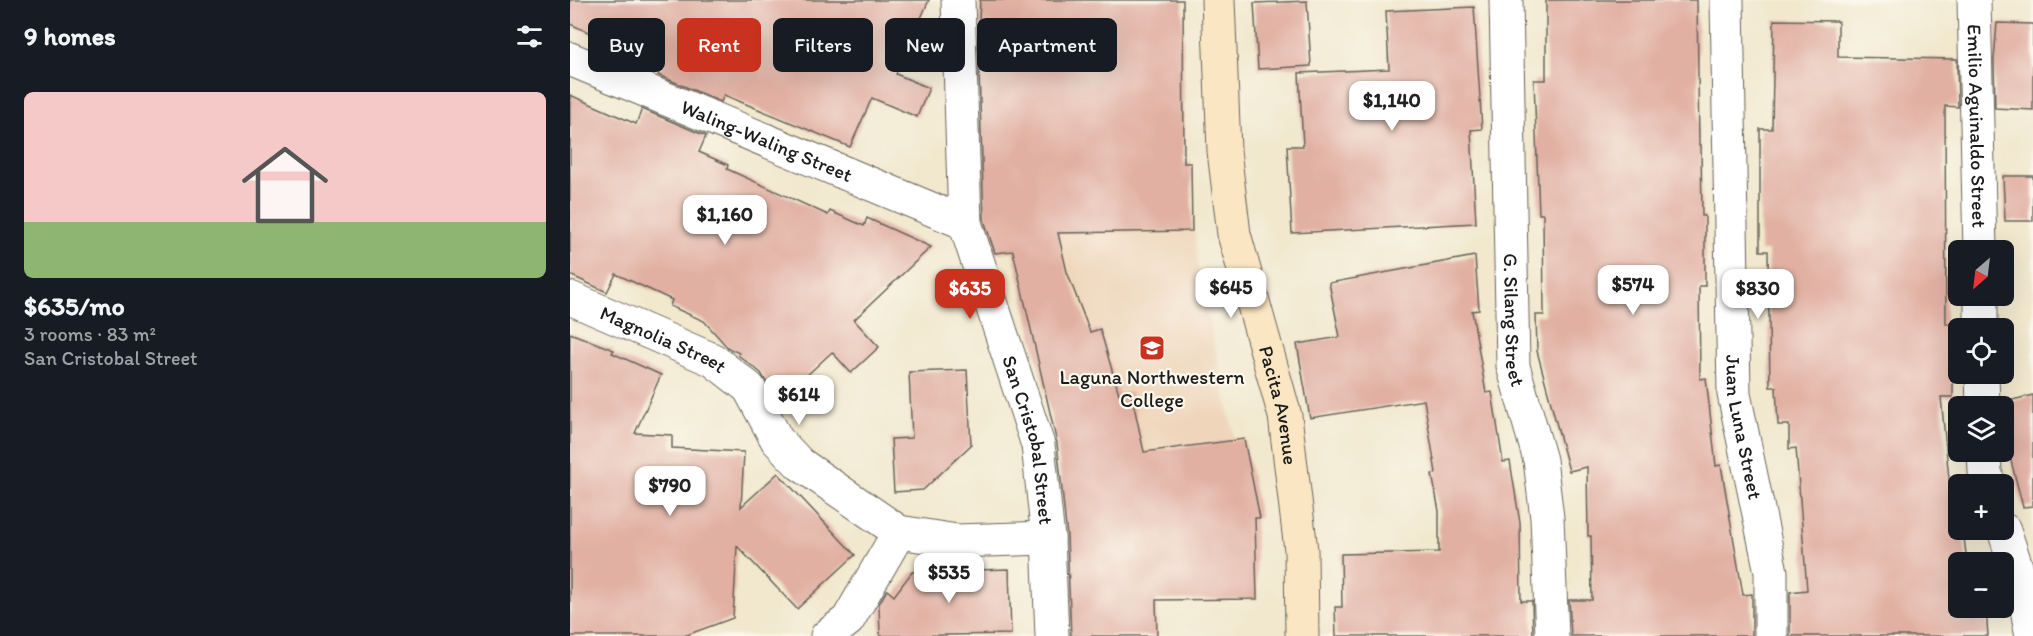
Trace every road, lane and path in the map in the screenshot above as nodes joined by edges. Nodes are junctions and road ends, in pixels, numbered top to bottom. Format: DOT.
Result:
graph roads {
  1 [pos="958,0"];
  2 [pos="1218,0"];
  3 [pos="1506,0"];
  4 [pos="1727,0"];
  5 [pos="1974,0"];
  6 [pos="570,59"];
  7 [pos="965,223"];
  8 [pos="1980,240"];
  9 [pos="570,298"];
  10 [pos="899,532"];
  11 [pos="1048,538"];
  12 [pos="2007,540"];
  13 [pos="826,636"];
  14 [pos="1052,636"];
  15 [pos="1302,636"];
  16 [pos="1552,636"];
  17 [pos="1771,636"];
  18 [pos="2032,636"];
  1 -- 7 [label="street, San Cristobal Street"];
  2 -- 15 [label="main road, Pacita Avenue"];
  3 -- 16 [label="street, G. Silang Street"];
  4 -- 17 [label="street, Juan Luna Street"];
  5 -- 8 [label="street, Emilio Aguinaldo Street"];
  6 -- 7 [label="street, Waling-Waling Street"];
  7 -- 11 [label="street, San Cristobal Street"];
  9 -- 10 [label="street, Magnolia Street"];
  10 -- 11 [label="street, Magnolia Street"];
  10 -- 13 [label="street"];
  11 -- 14 [label="street, San Cristobal Street"];
  12 -- 18 [label="street"];
}
